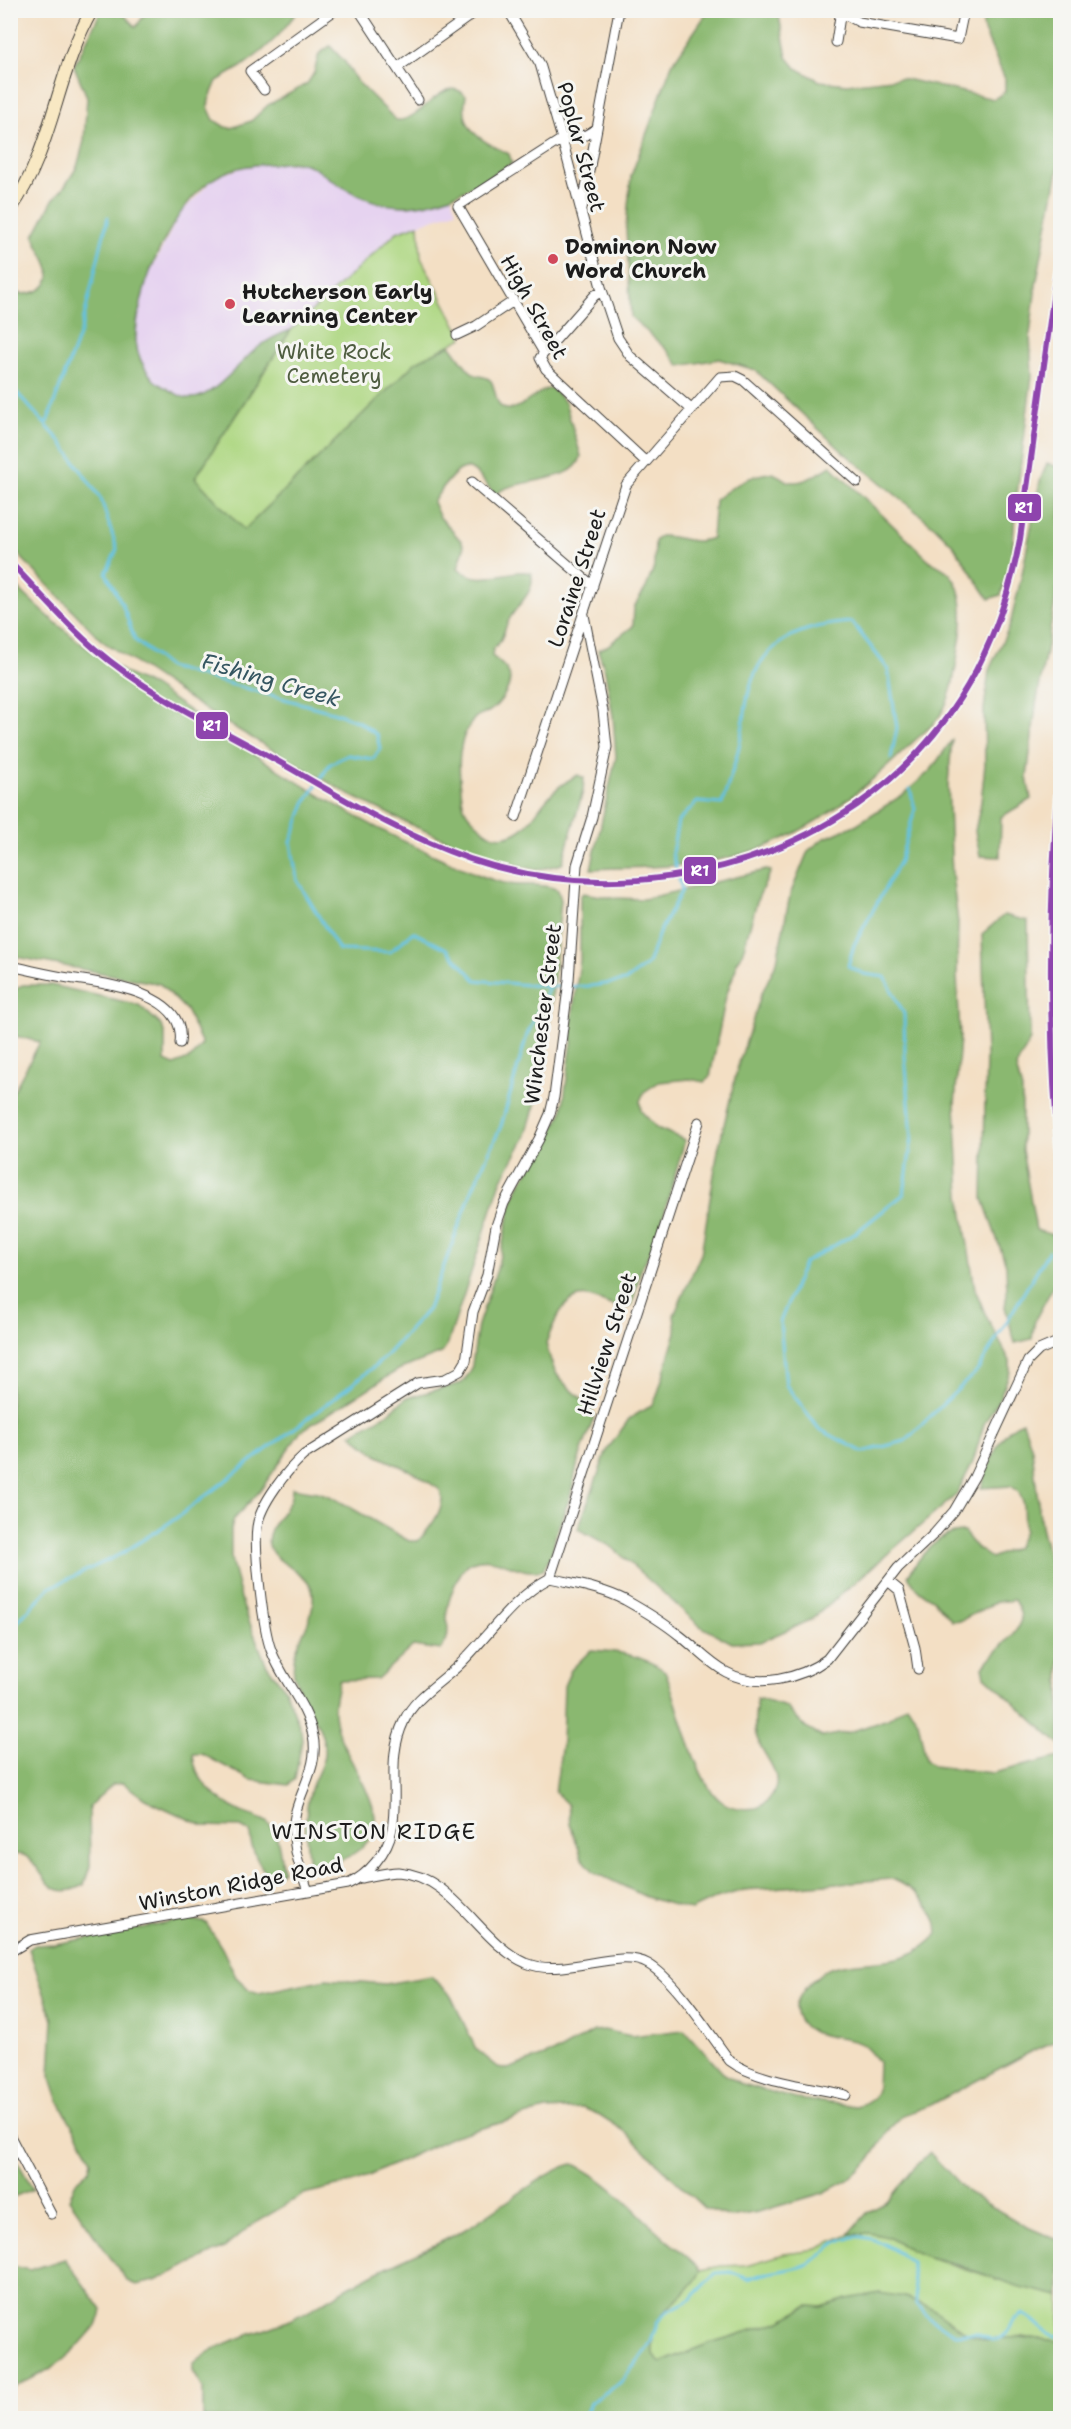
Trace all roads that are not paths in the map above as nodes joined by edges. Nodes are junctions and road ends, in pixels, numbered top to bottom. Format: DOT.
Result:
graph roads {
  1 [pos="92,10"];
  2 [pos="335,10"];
  3 [pos="359,10"];
  4 [pos="478,10"];
  5 [pos="508,10"];
  6 [pos="619,10"];
  7 [pos="964,10"];
  8 [pos="840,11"];
  9 [pos="836,42"];
  10 [pos="398,67"];
  11 [pos="264,90"];
  12 [pos="418,100"];
  13 [pos="597,129"];
  14 [pos="562,139"];
  15 [pos="10,210"];
  16 [pos="581,215"];
  17 [pos="602,292"];
  18 [pos="512,302"];
  19 [pos="457,335"];
  20 [pos="544,354"];
  21 [pos="691,409"];
  22 [pos="646,462"];
  23 [pos="472,482"];
  24 [pos="857,482"];
  25 [pos="593,586"];
  26 [pos="584,615"];
  27 [pos="516,817"];
  28 [pos="10,966"];
  29 [pos="180,1043"];
  30 [pos="699,1122"];
  31 [pos="1060,1341"];
  32 [pos="549,1578"];
  33 [pos="888,1581"];
  34 [pos="918,1669"];
  35 [pos="362,1878"];
  36 [pos="308,1891"];
  37 [pos="10,1952"];
  38 [pos="846,2095"];
  39 [pos="10,2136"];
  40 [pos="51,2214"];
  1 -- 15 [label="main road"];
  2 -- 11 [label="street"];
  3 -- 10 [label="street"];
  4 -- 10 [label="street"];
  5 -- 14 [label="street, Poplar Street"];
  6 -- 13 [label="street"];
  7 -- 8 [label="street"];
  8 -- 9 [label="street"];
  10 -- 12 [label="street"];
  13 -- 14 [label="street"];
  13 -- 16 [label="street"];
  14 -- 16 [label="street, Poplar Street"];
  14 -- 18 [label="street, High Street"];
  16 -- 17 [label="street, Poplar Street"];
  17 -- 20 [label="street"];
  17 -- 21 [label="street, Poplar Street"];
  18 -- 19 [label="street"];
  18 -- 20 [label="street, High Street"];
  20 -- 22 [label="street, High Street"];
  21 -- 22 [label="street, Loraine Street"];
  21 -- 24 [label="street, Loraine Street"];
  22 -- 25 [label="street, Loraine Street"];
  23 -- 25 [label="street"];
  25 -- 26 [label="street, Loraine Street"];
  26 -- 27 [label="street, Loraine Street"];
  26 -- 36 [label="street, Winchester Street"];
  28 -- 29 [label="street"];
  30 -- 32 [label="street, Hillview Street"];
  31 -- 33 [label="street"];
  32 -- 33 [label="street"];
  32 -- 35 [label="street, Winston Ridge Road"];
  33 -- 34 [label="street"];
  35 -- 36 [label="street, Winston Ridge Road"];
  35 -- 38 [label="street"];
  36 -- 37 [label="street, Winston Ridge Road"];
  39 -- 40 [label="street"];
}
